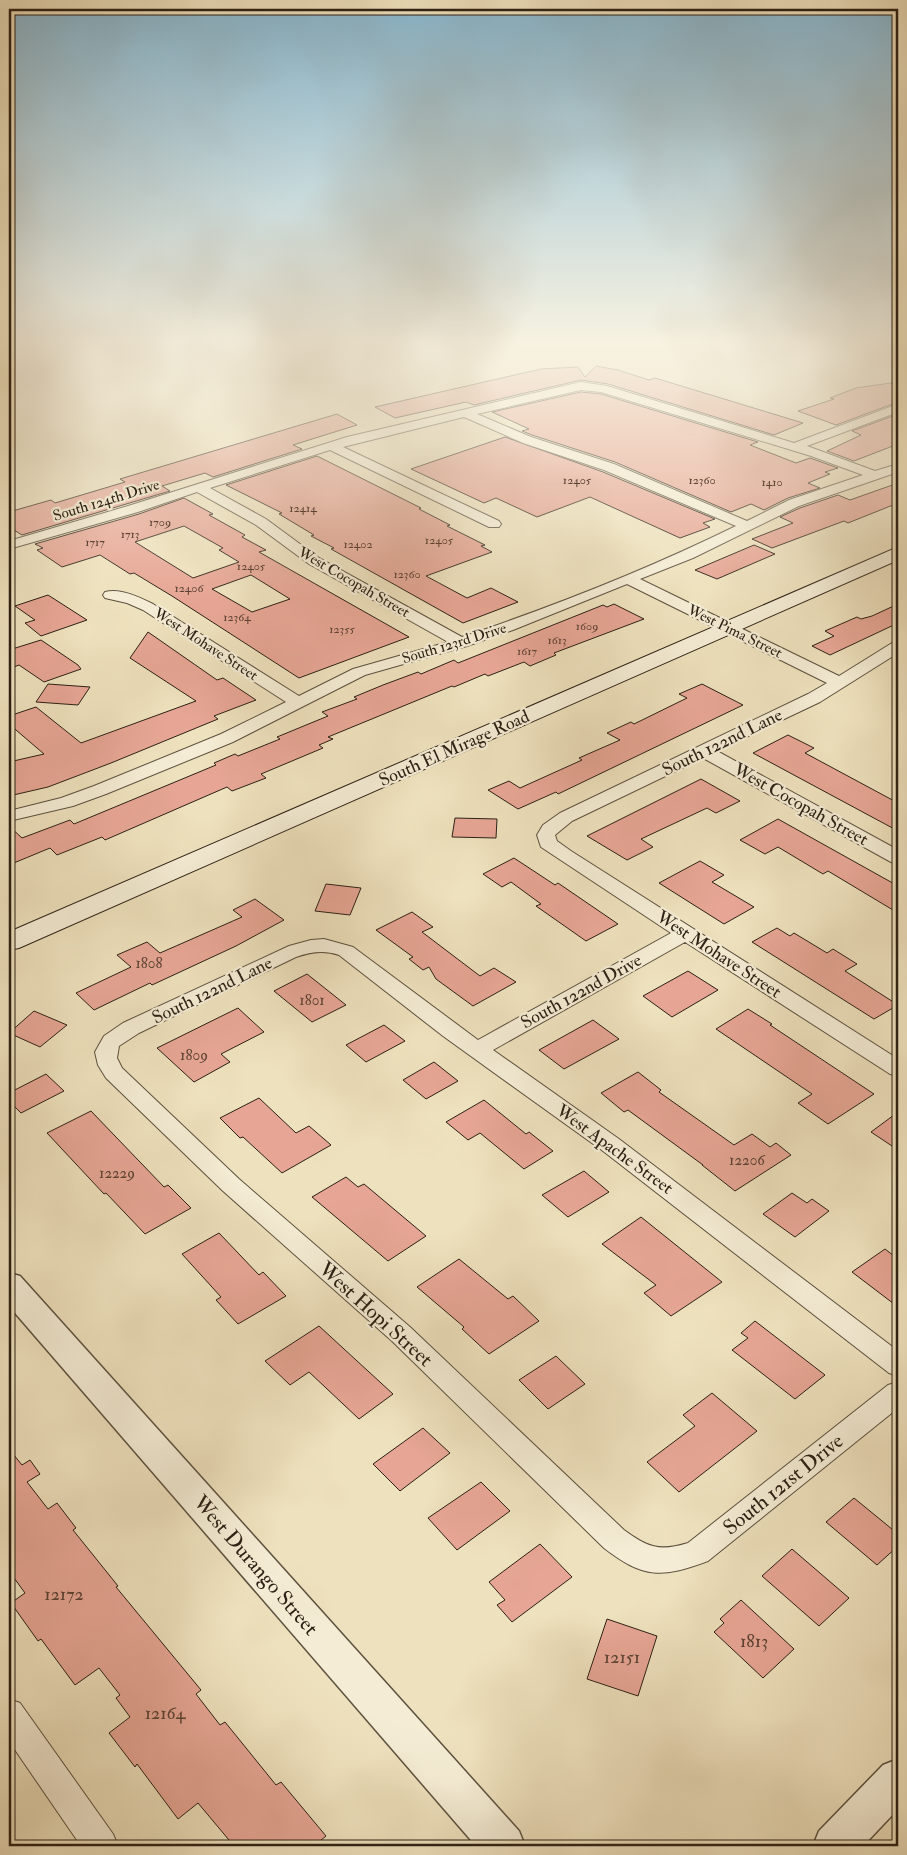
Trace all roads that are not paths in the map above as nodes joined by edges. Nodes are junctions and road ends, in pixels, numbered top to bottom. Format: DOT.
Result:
graph roads {
  1 [pos="413,426"];
  2 [pos="493,426"];
  3 [pos="722,426"];
  4 [pos="851,426"];
  5 [pos="331,446"];
  6 [pos="794,447"];
  7 [pos="898,468"];
  8 [pos="876,476"];
  9 [pos="198,487"];
  10 [pos="494,524"];
  11 [pos="747,526"];
  12 [pos="9,546"];
  13 [pos="898,553"];
  14 [pos="628,579"];
  15 [pos="110,595"];
  16 [pos="728,628"];
  17 [pos="461,643"];
  18 [pos="898,646"];
  19 [pos="842,682"];
  20 [pos="297,702"];
  21 [pos="704,751"];
  22 [pos="9,816"];
  23 [pos="546,835"];
  24 [pos="898,858"];
  25 [pos="686,933"];
  26 [pos="9,942"];
  27 [pos="324,945"];
  28 [pos="106,1049"];
  29 [pos="477,1050"];
  30 [pos="898,1069"];
  31 [pos="9,1285"];
  32 [pos="898,1365"];
  33 [pos="898,1393"];
  34 [pos="662,1563"];
  35 [pos="9,1714"];
  36 [pos="898,1779"];
  37 [pos="101,1846"];
  38 [pos="504,1846"];
  39 [pos="834,1846"];
  1 -- 5 [label="street, South 124th Drive"];
  2 -- 11 [label="street"];
  3 -- 6 [label="street, South 124th Drive"];
  4 -- 6 [label="street"];
  5 -- 9 [label="street, South 124th Drive"];
  5 -- 10 [label="street"];
  6 -- 8 [label="street"];
  7 -- 8 [label="street, South 123rd Drive"];
  8 -- 11 [label="street, South 123rd Drive"];
  9 -- 12 [label="street, South 124th Drive"];
  9 -- 17 [label="street, West Cocopah Street"];
  11 -- 14 [label="street, South 123rd Drive"];
  13 -- 16 [label="main road, South El Mirage Road"];
  14 -- 16 [label="street, West Pima Street"];
  14 -- 17 [label="street, South 123rd Drive"];
  15 -- 20 [label="street, West Mohave Street"];
  16 -- 19 [label="street, West Pima Street"];
  16 -- 26 [label="main road, South El Mirage Road"];
  17 -- 20 [label="street, South 123rd Drive"];
  18 -- 19 [label="street, South 122nd Lane"];
  19 -- 21 [label="street, South 122nd Lane"];
  20 -- 22 [label="street, South 123rd Drive"];
  21 -- 23 [label="street, South 122nd Lane"];
  21 -- 24 [label="street, West Cocopah Street"];
  23 -- 25 [label="street, West Mohave Street"];
  25 -- 29 [label="street, South 122nd Drive"];
  25 -- 30 [label="street, West Mohave Street"];
  27 -- 28 [label="street, South 122nd Lane"];
  27 -- 29 [label="street, West Apache Street"];
  28 -- 34 [label="street, West Hopi Street"];
  29 -- 32 [label="street, West Apache Street"];
  31 -- 38 [label="street, West Durango Street"];
  33 -- 34 [label="street, South 121st Drive"];
  35 -- 37 [label="street"];
  36 -- 39 [label="street"];
}
